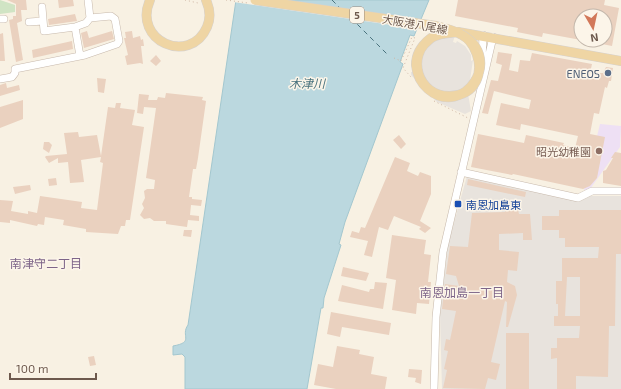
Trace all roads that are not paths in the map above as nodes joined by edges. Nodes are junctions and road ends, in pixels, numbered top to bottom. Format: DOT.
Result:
graph roads {
  1 [pos="88,0"];
  2 [pos="150,0"];
  3 [pos="256,0"];
  4 [pos="202,1"];
  5 [pos="42,7"];
  6 [pos="90,18"];
  7 [pos="43,21"];
  8 [pos="29,22"];
  9 [pos="75,26"];
  10 [pos="483,35"];
  11 [pos="493,37"];
  12 [pos="80,56"];
  13 [pos="621,61"];
  14 [pos="0,79"];
  15 [pos="479,99"];
  16 [pos="462,172"];
  17 [pos="621,192"];
  18 [pos="434,389"];
  1 -- 6 [label="street"];
  2 -- 4 [label="main road"];
  3 -- 10 [label="main road, 大阪港八尾線 / 5, bridge"];
  5 -- 7 [label="street"];
  6 -- 9 [label="street"];
  6 -- 12 [label="street"];
  7 -- 8 [label="street"];
  7 -- 9 [label="street"];
  9 -- 12 [label="street"];
  10 -- 11 [label="main road, 大阪港八尾線 / 5"];
  10 -- 15 [label="street"];
  11 -- 13 [label="main road, 大阪港八尾線 / 5"];
  11 -- 15 [label="street"];
  12 -- 14 [label="street"];
  15 -- 16 [label="street"];
  16 -- 17 [label="street"];
  16 -- 18 [label="street"];
}
